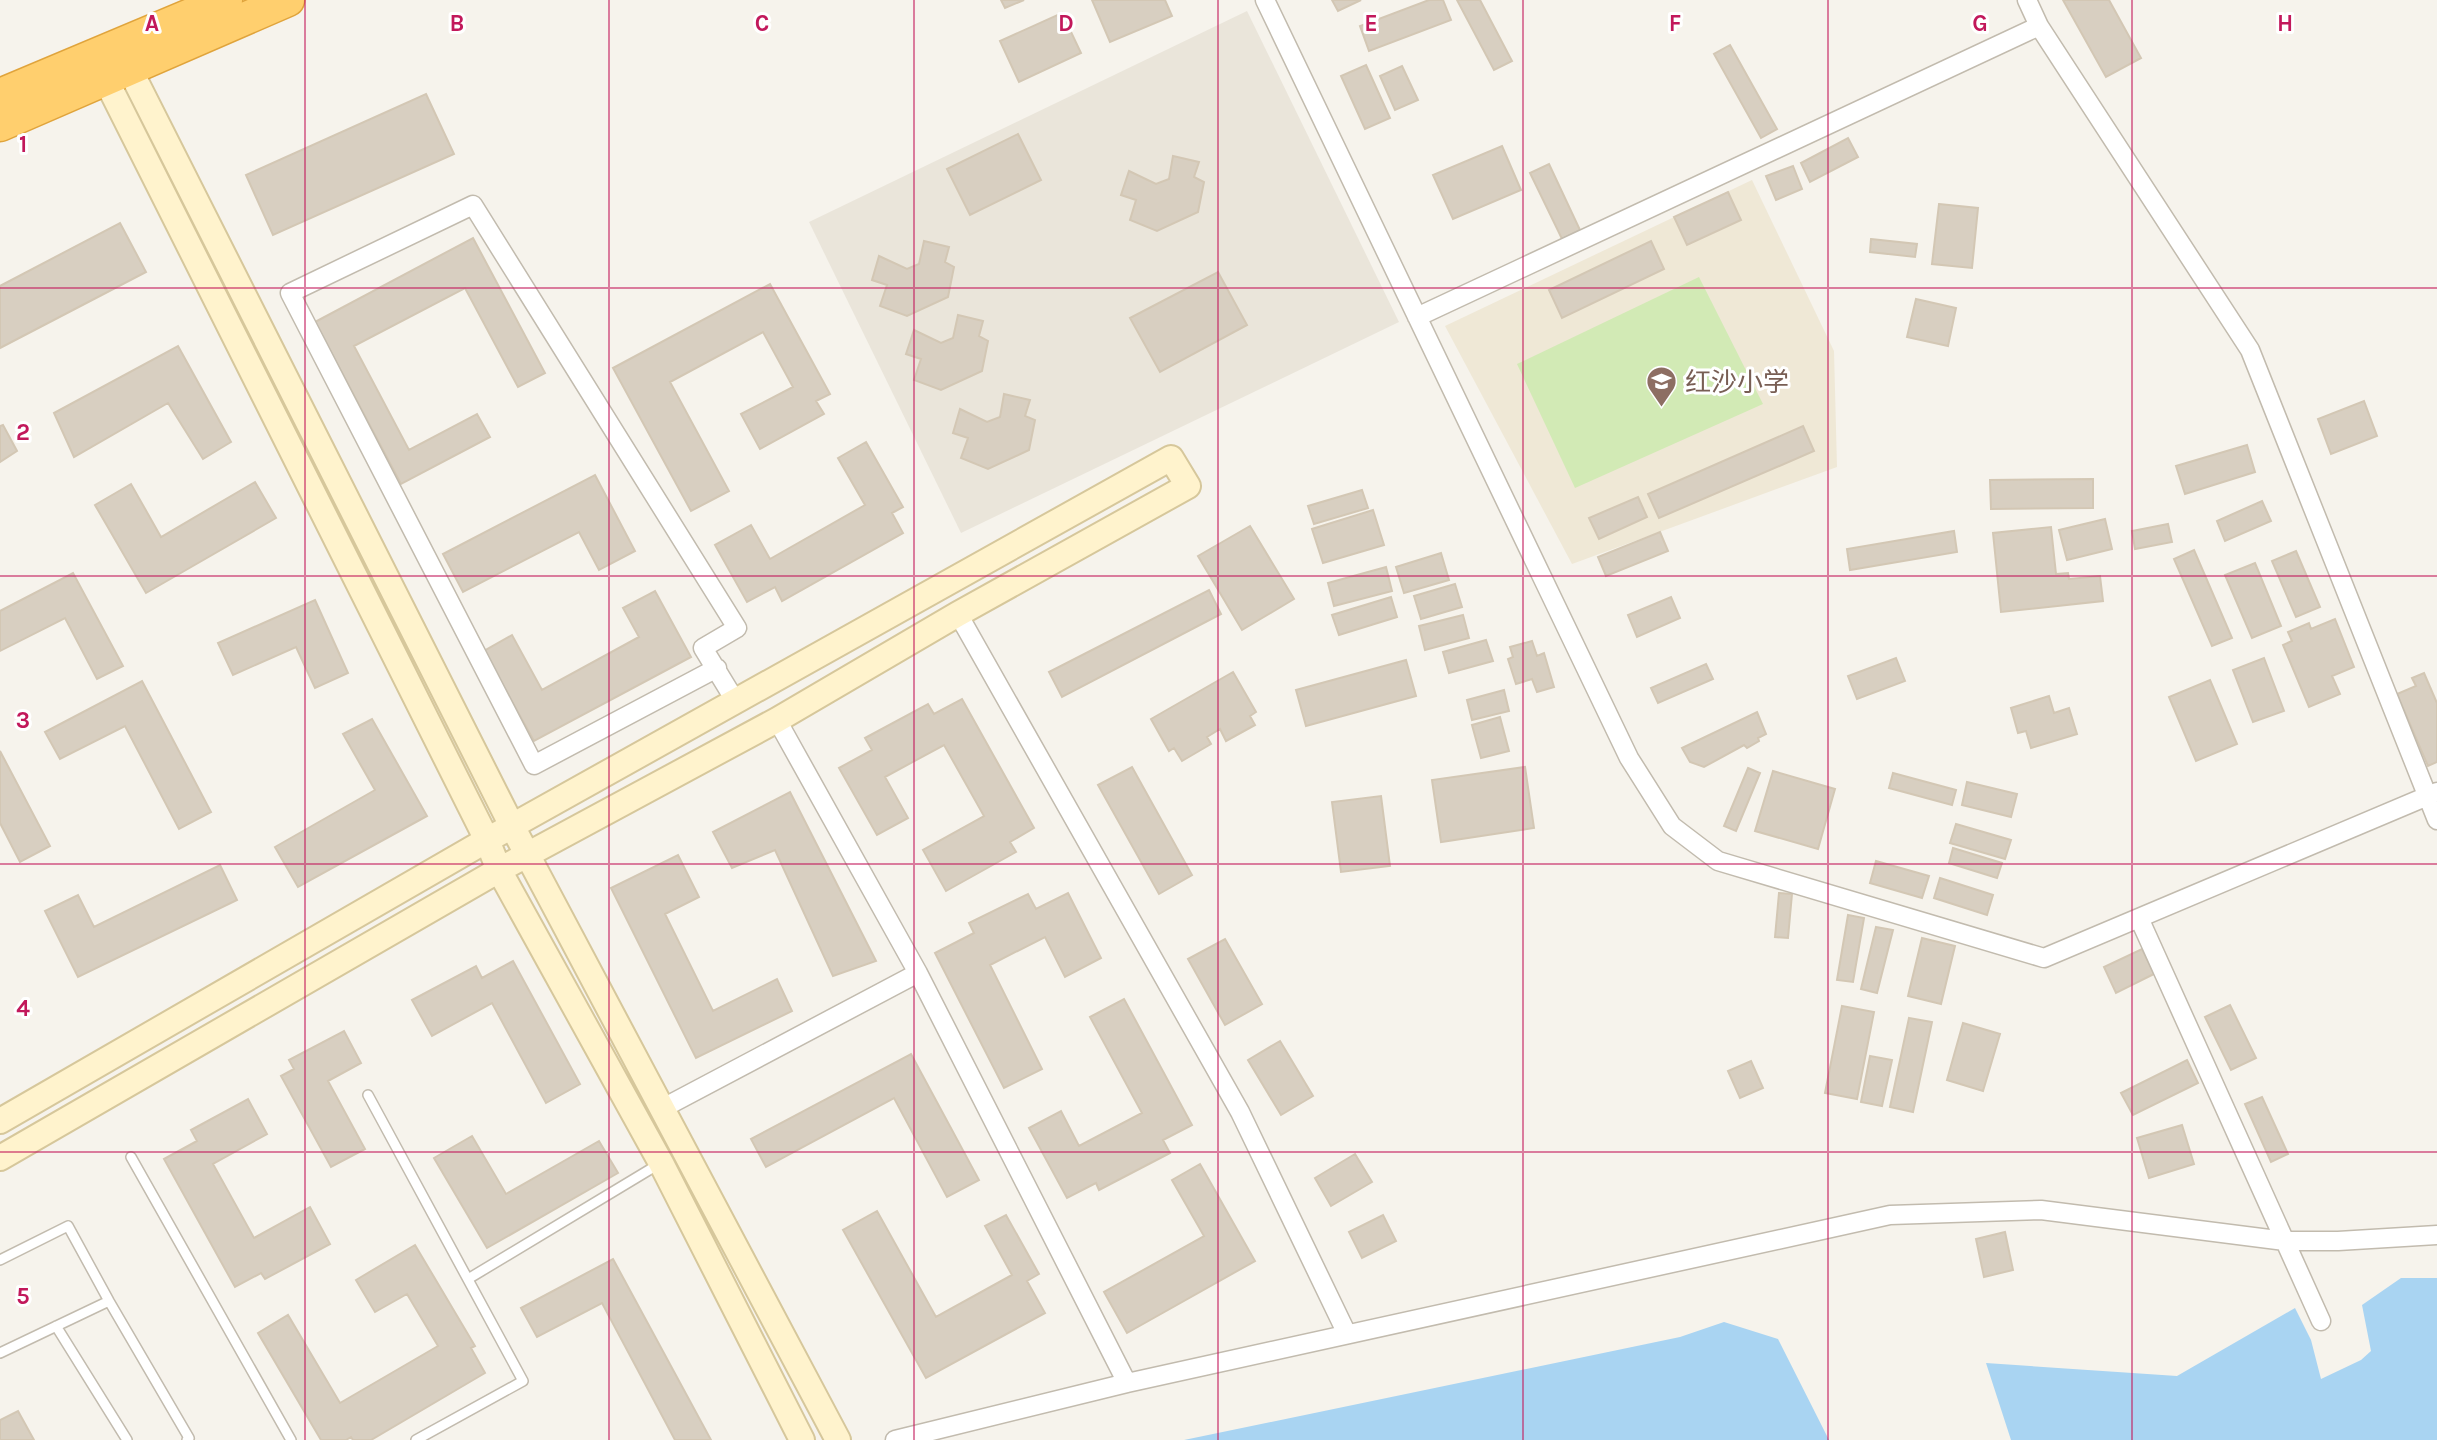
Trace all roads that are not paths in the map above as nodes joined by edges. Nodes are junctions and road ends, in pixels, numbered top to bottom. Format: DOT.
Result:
graph roads {
  1 [pos="226,0"];
  2 [pos="288,0"];
  3 [pos="1265,0"];
  4 [pos="2027,0"];
  5 [pos="2039,26"];
  6 [pos="112,62"];
  7 [pos="0,95"];
  8 [pos="0,125"];
  9 [pos="1417,317"];
  10 [pos="958,614"];
  11 [pos="717,667"];
  12 [pos="736,702"];
  13 [pos="777,720"];
  14 [pos="2432,794"];
  15 [pos="2437,820"];
  16 [pos="512,826"];
  17 [pos="487,840"];
  18 [pos="527,855"];
  19 [pos="499,870"];
  20 [pos="2139,919"];
  21 [pos="918,973"];
  22 [pos="368,1095"];
  23 [pos="663,1108"];
  24 [pos="0,1121"];
  25 [pos="131,1157"];
  26 [pos="0,1158"];
  27 [pos="661,1163"];
  28 [pos="2437,1235"];
  29 [pos="2285,1241"];
  30 [pos="0,1260"];
  31 [pos="468,1279"];
  32 [pos="109,1301"];
  33 [pos="2321,1321"];
  34 [pos="56,1326"];
  35 [pos="1347,1334"];
  36 [pos="0,1353"];
  37 [pos="1127,1382"];
  38 [pos="127,1440"];
  39 [pos="187,1440"];
  40 [pos="291,1440"];
  41 [pos="416,1440"];
  42 [pos="802,1440"];
  43 [pos="838,1440"];
  44 [pos="895,1440"];
  1 -- 6 [label="highway"];
  2 -- 6 [label="highway"];
  3 -- 9 [label="street"];
  4 -- 5 [label="street"];
  5 -- 9 [label="street"];
  5 -- 14 [label="street"];
  6 -- 7 [label="highway"];
  6 -- 8 [label="highway"];
  6 -- 16 [label="street"];
  6 -- 17 [label="street"];
  9 -- 20 [label="street"];
  10 -- 12 [label="street"];
  10 -- 13 [label="street"];
  10 -- 35 [label="street"];
  11 -- 11 [label="street"];
  11 -- 12 [label="street"];
  12 -- 16 [label="street"];
  13 -- 18 [label="street"];
  13 -- 21 [label="street"];
  14 -- 15 [label="street"];
  14 -- 20 [label="street"];
  16 -- 17 [label="street"];
  16 -- 18 [label="street"];
  17 -- 19 [label="street"];
  17 -- 24 [label="street"];
  18 -- 19 [label="street"];
  18 -- 23 [label="street"];
  19 -- 26 [label="street"];
  19 -- 27 [label="street"];
  20 -- 29 [label="street"];
  21 -- 23 [label="street"];
  21 -- 37 [label="street"];
  22 -- 31 [label="lane"];
  23 -- 43 [label="street"];
  25 -- 40 [label="lane"];
  27 -- 31 [label="lane"];
  27 -- 42 [label="street"];
  28 -- 29 [label="street"];
  29 -- 33 [label="street"];
  29 -- 35 [label="street"];
  30 -- 32 [label="lane"];
  31 -- 41 [label="lane"];
  32 -- 34 [label="lane"];
  32 -- 39 [label="lane"];
  34 -- 36 [label="lane"];
  34 -- 38 [label="lane"];
  35 -- 37 [label="street"];
  37 -- 44 [label="street"];
}
